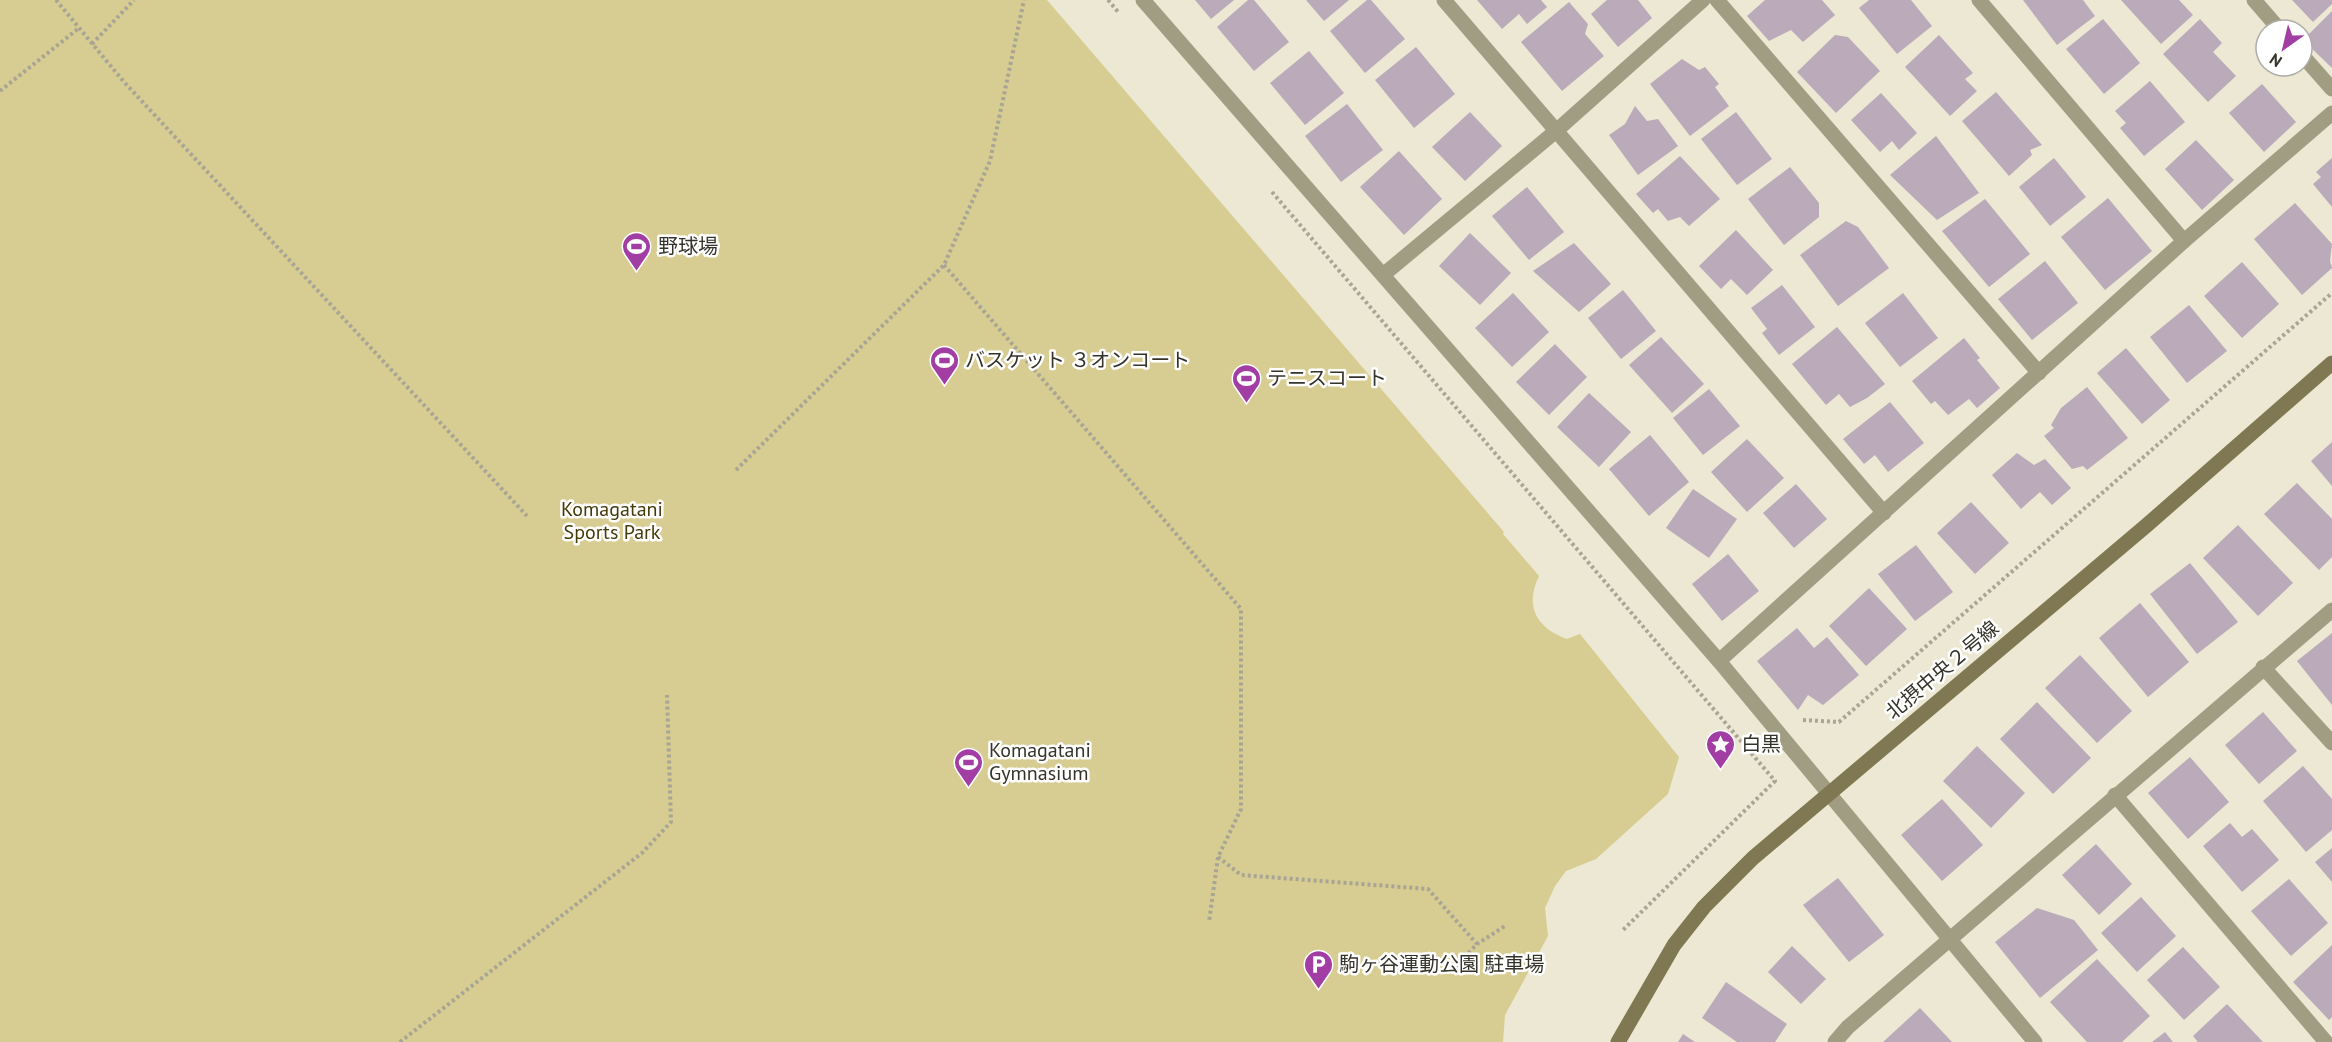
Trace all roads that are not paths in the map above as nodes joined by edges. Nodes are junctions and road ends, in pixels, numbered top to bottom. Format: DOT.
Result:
graph roads {
  1 [pos="1143,0"];
  2 [pos="1444,0"];
  3 [pos="1703,0"];
  4 [pos="1717,0"];
  5 [pos="1979,0"];
  6 [pos="2254,0"];
  7 [pos="2270,18"];
  8 [pos="2314,69"];
  9 [pos="2332,89"];
  10 [pos="2332,113"];
  11 [pos="1556,131"];
  12 [pos="2184,241"];
  13 [pos="1383,275"];
  14 [pos="2332,363"];
  15 [pos="2039,373"];
  16 [pos="1884,513"];
  17 [pos="2332,610"];
  18 [pos="1719,661"];
  19 [pos="2263,667"];
  20 [pos="2332,743"];
  21 [pos="1829,792"];
  22 [pos="2115,795"];
  23 [pos="1950,940"];
  24 [pos="1618,1042"];
  25 [pos="1835,1042"];
  26 [pos="2036,1042"];
  27 [pos="2326,1042"];
  1 -- 13 [label="street"];
  2 -- 11 [label="street"];
  3 -- 11 [label="street"];
  4 -- 15 [label="street"];
  5 -- 12 [label="street"];
  6 -- 7 [label="street"];
  8 -- 9 [label="street"];
  10 -- 12 [label="street"];
  11 -- 13 [label="street"];
  11 -- 16 [label="street"];
  12 -- 15 [label="street"];
  13 -- 18 [label="street"];
  14 -- 21 [label="street, 北摂中央２号線"];
  15 -- 16 [label="street"];
  16 -- 18 [label="street"];
  17 -- 19 [label="street"];
  18 -- 21 [label="street"];
  19 -- 20 [label="street"];
  19 -- 22 [label="street"];
  21 -- 23 [label="street"];
  21 -- 24 [label="street, 北摂中央２号線"];
  22 -- 23 [label="street"];
  22 -- 27 [label="street"];
  23 -- 25 [label="street"];
  23 -- 26 [label="street"];
}
